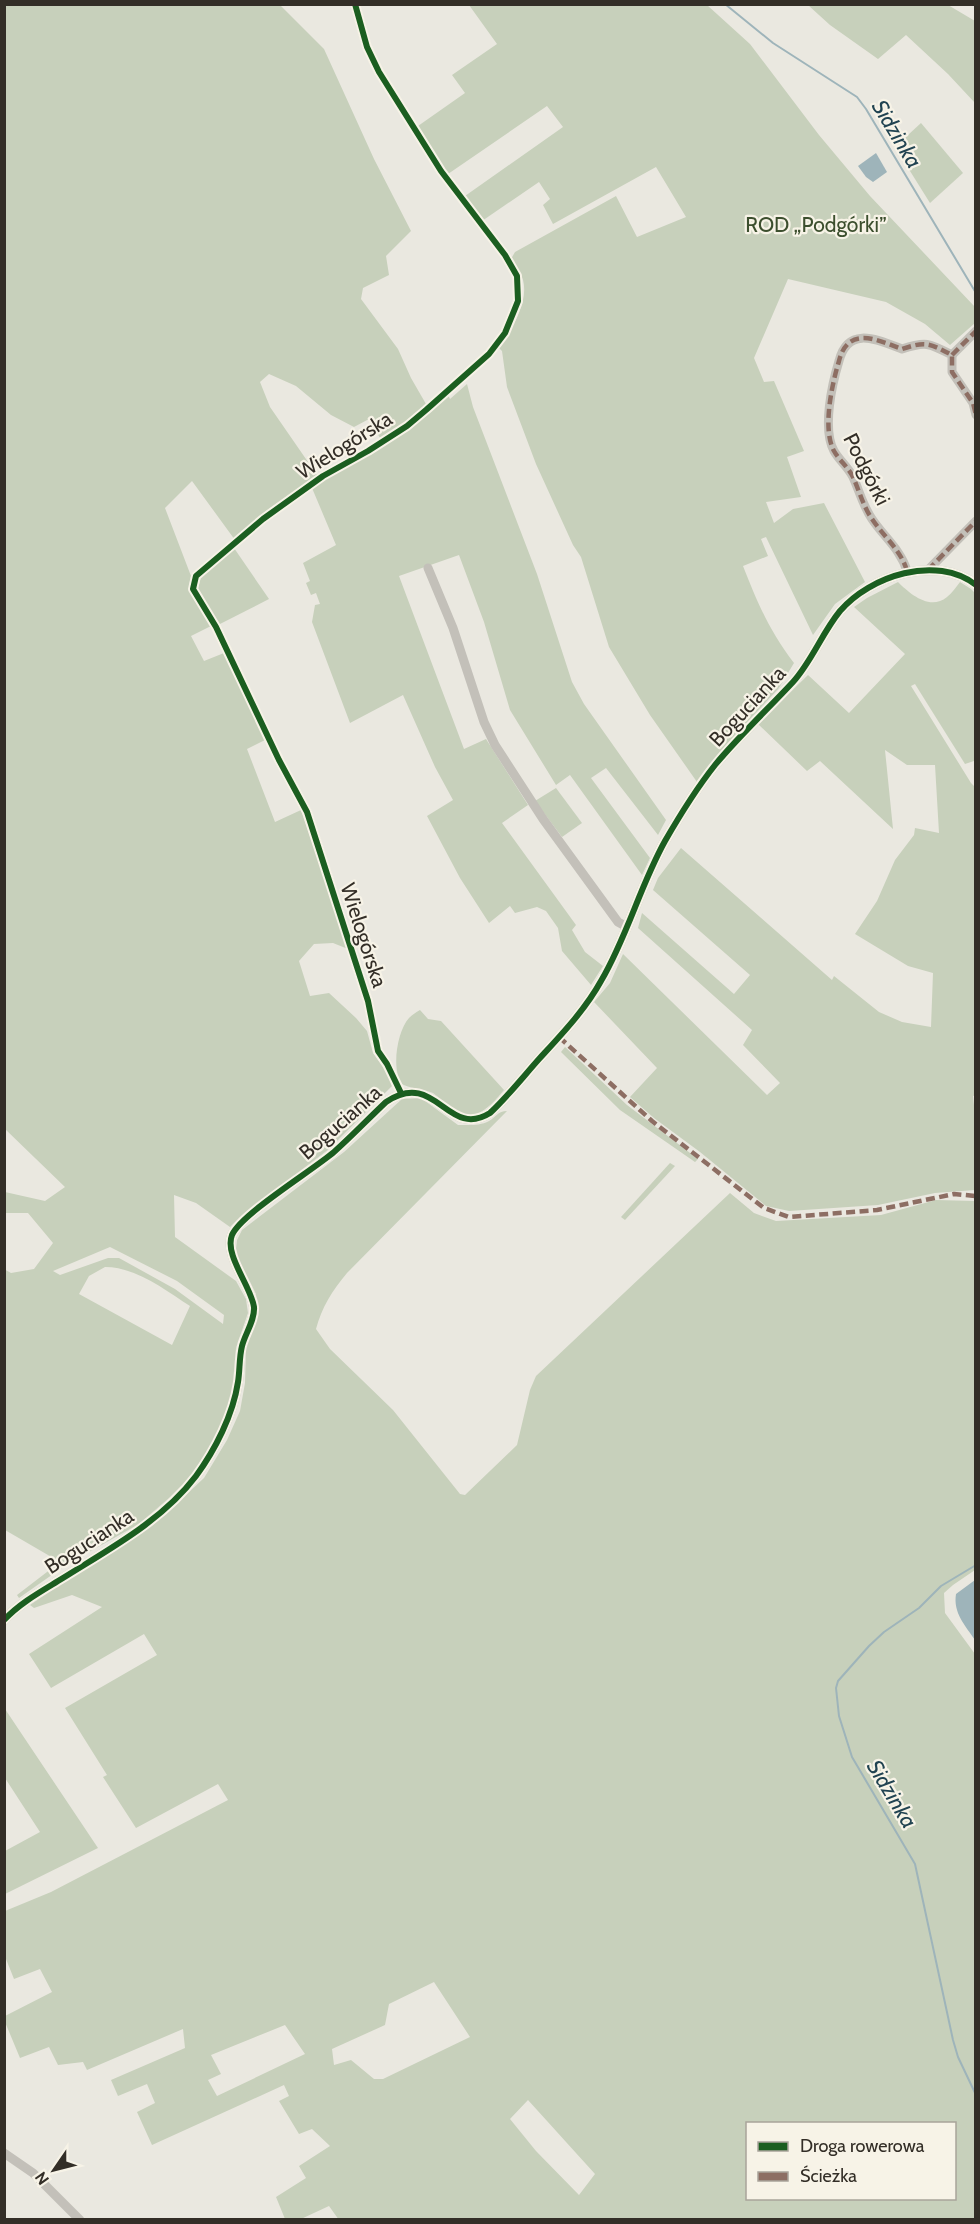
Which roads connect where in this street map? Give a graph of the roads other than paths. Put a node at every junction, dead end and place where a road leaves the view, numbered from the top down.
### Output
1 (355, 4) edge
2 (975, 331) edge
3 (952, 355) junction
4 (975, 415) edge
5 (975, 521) edge
6 (428, 568) dead end
7 (928, 570) junction
8 (907, 571) junction
9 (975, 585) edge
10 (627, 927) junction
11 (401, 1093) junction
12 (4, 1620) edge
13 (4, 2153) edge
14 (80, 2220) edge

1 - 11 street, Wielogórska
2 - 3 street
3 - 4 street
3 - 8 street, Podgórki
5 - 7 street
6 - 10 street
7 - 8 street, Bogucianka
7 - 9 street, Bogucianka
8 - 10 street, Bogucianka
10 - 11 street, Bogucianka
11 - 12 street, Bogucianka
13 - 14 street

